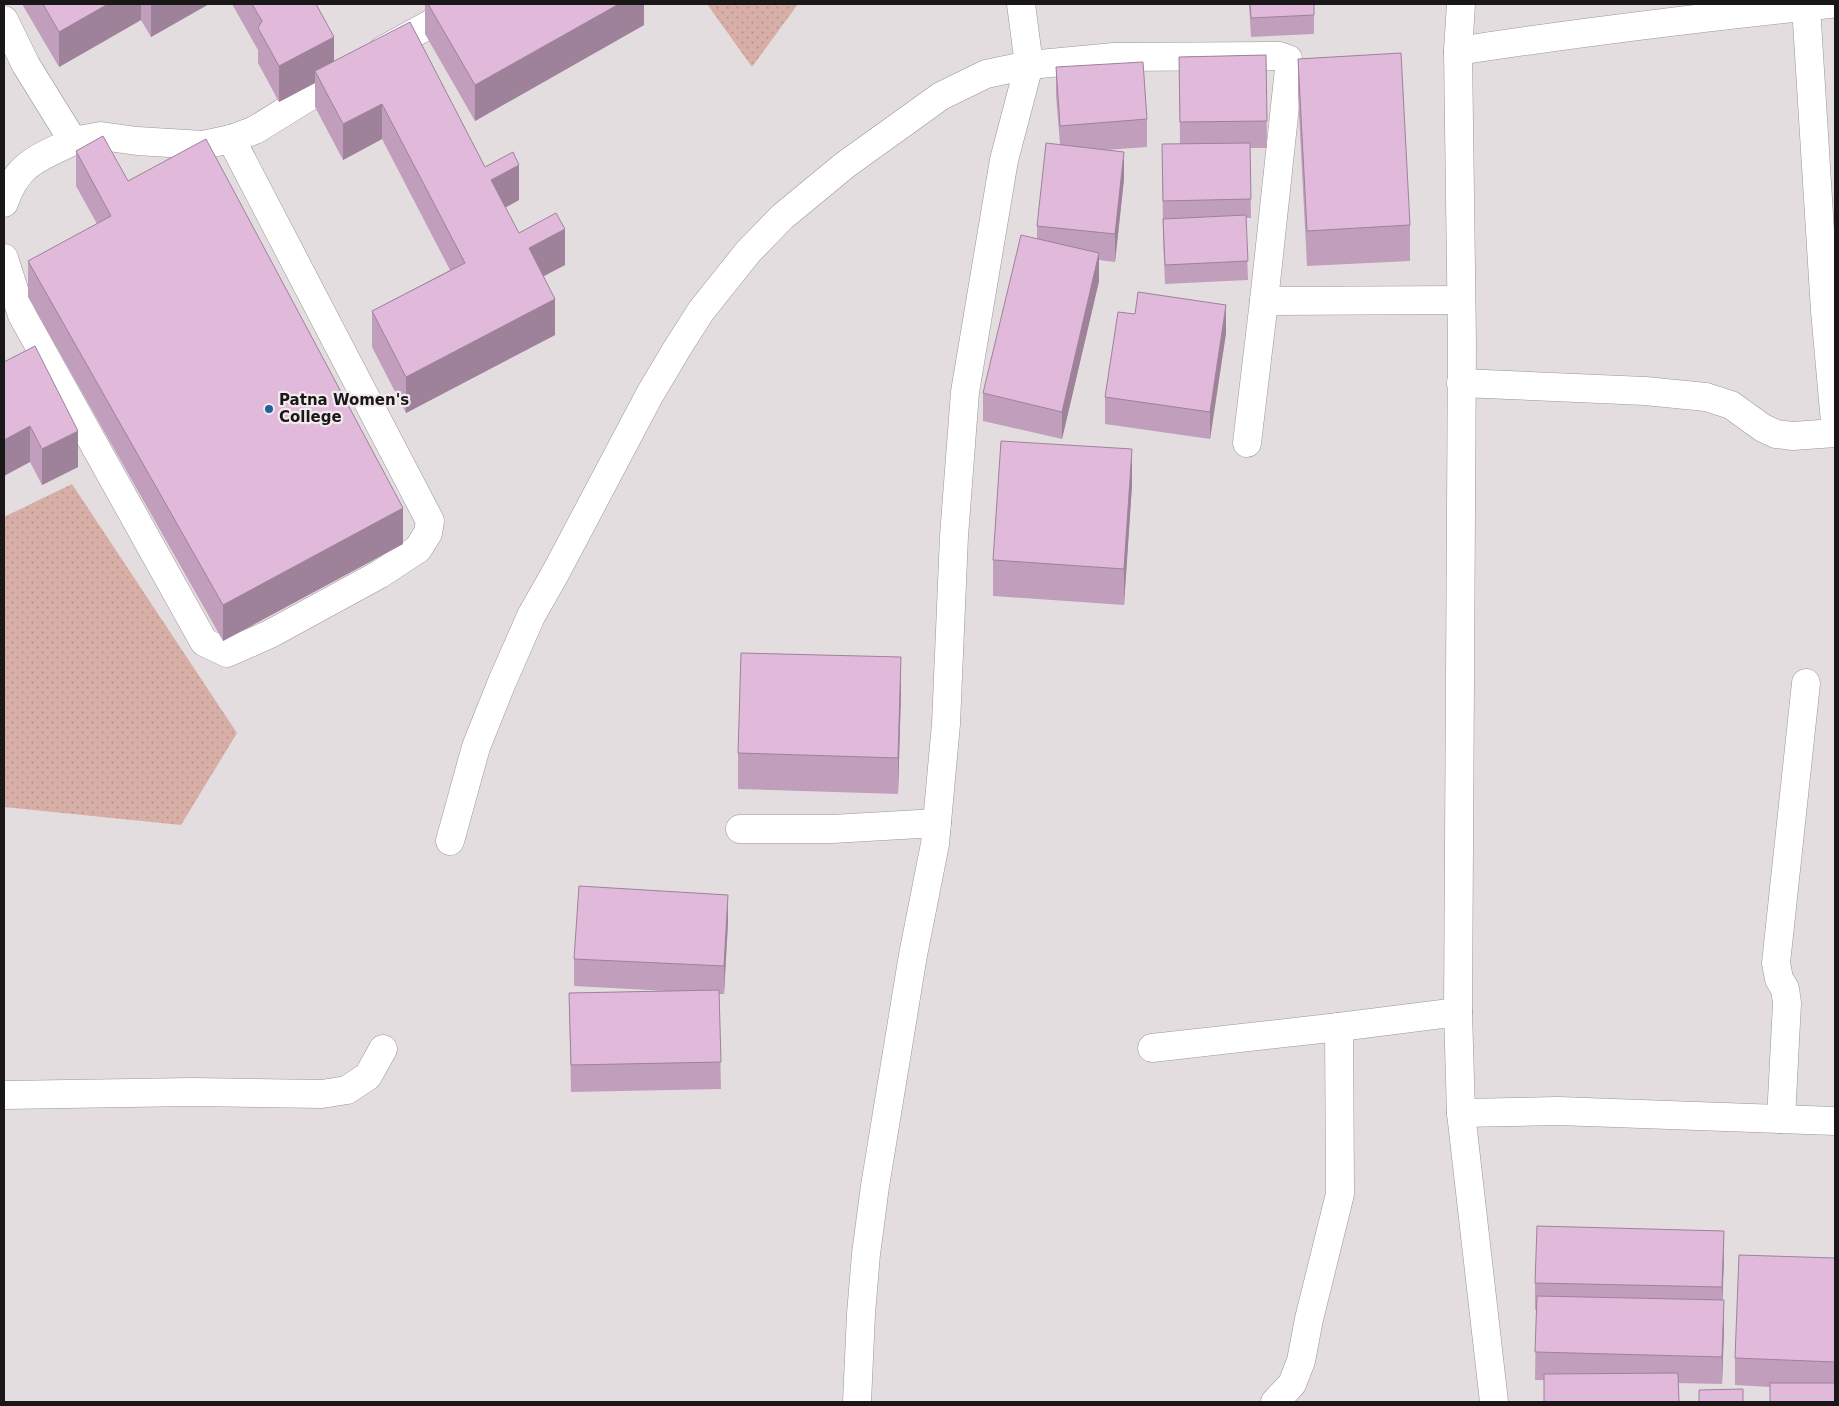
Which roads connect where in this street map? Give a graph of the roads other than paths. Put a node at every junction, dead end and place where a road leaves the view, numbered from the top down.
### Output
1 (467, 4) edge
2 (1021, 4) edge
3 (1461, 4) edge
4 (1818, 5) edge
5 (4, 20) edge
6 (1458, 51) junction
7 (1029, 65) junction
8 (231, 139) junction
9 (73, 140) junction
10 (4, 203) edge
11 (4, 258) edge
12 (1461, 300) junction
13 (1264, 301) junction
14 (1461, 383) junction
15 (1835, 422) edge
16 (1835, 433) edge
17 (1247, 443) dead end
18 (1806, 683) dead end
19 (937, 822) junction
20 (740, 829) dead end
21 (450, 841) dead end
22 (1458, 1012) junction
23 (1339, 1027) junction
24 (1152, 1048) dead end
25 (383, 1049) dead end
26 (4, 1095) edge
27 (1461, 1113) junction
28 (1781, 1119) junction
29 (1835, 1121) edge
30 (857, 1402) edge
31 (1275, 1402) edge
32 (1494, 1402) edge

1 - 8 street
2 - 7 street
3 - 6 street
4 - 6 street
4 - 15 street
5 - 9 street
6 - 12 street
7 - 13 street
7 - 19 street
7 - 21 street
8 - 9 street
8 - 11 street
9 - 10 street
12 - 13 street
12 - 14 street
13 - 17 street
14 - 16 street
14 - 22 street
18 - 28 street
19 - 20 street
19 - 30 street
22 - 23 street
22 - 27 street
23 - 24 street
23 - 31 street
25 - 26 street
27 - 28 street
27 - 32 street
28 - 29 street

